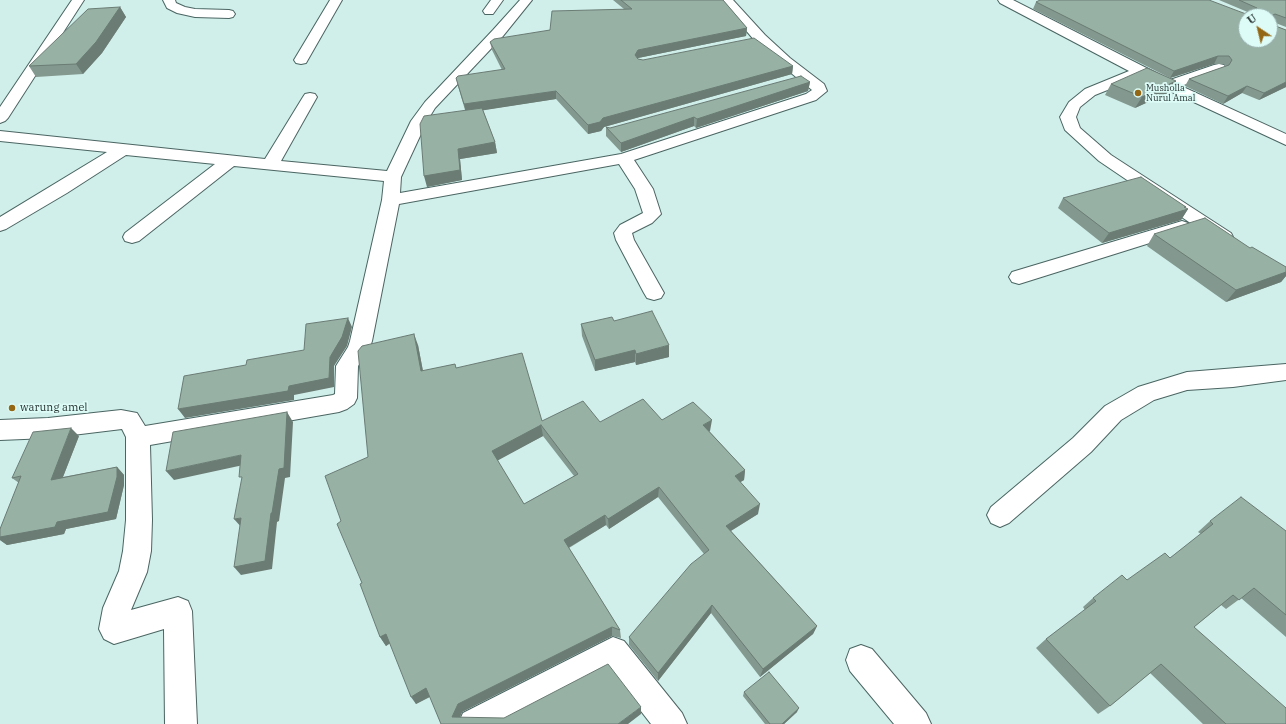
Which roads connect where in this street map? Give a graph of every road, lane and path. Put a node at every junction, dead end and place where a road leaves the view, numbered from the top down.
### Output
1 (78, 0) edge
2 (169, 0) edge
3 (336, 0) edge
4 (497, 0) edge
5 (526, 0) edge
6 (726, 0) edge
7 (1004, 0) edge
8 (489, 11) dead end
9 (229, 14) dead end
10 (760, 38) junction
11 (744, 42) edge
12 (301, 60) dead end
13 (1219, 68) edge
14 (1142, 72) junction
15 (805, 76) junction
16 (790, 81) edge
17 (1169, 85) junction
18 (310, 97) dead end
19 (0, 118) edge
20 (0, 136) edge
21 (1286, 140) edge
22 (122, 150) junction
23 (624, 158) junction
24 (230, 161) junction
25 (270, 165) junction
26 (394, 177) junction
27 (391, 200) junction
28 (1200, 222) junction
29 (0, 225) edge
30 (132, 237) dead end
31 (1240, 246) edge
32 (1019, 277) dead end
33 (654, 293) dead end
34 (1286, 372) edge
35 (0, 430) edge
36 (138, 437) junction
37 (1000, 515) dead end
38 (861, 660) dead end
39 (181, 724) edge
40 (474, 724) edge
41 (671, 724) edge
42 (915, 724) edge

1 - 19 street
2 - 9 street
3 - 12 street
4 - 8 street
5 - 26 street
6 - 10 street
7 - 14 street
10 - 11 street
10 - 15 street
13 - 17 street
14 - 17 street
14 - 28 street
15 - 16 street
15 - 23 street
17 - 21 street
18 - 25 street
20 - 22 street
22 - 24 street
22 - 29 street
23 - 27 street
23 - 33 street
24 - 25 street
24 - 30 street
25 - 26 street
26 - 27 street
27 - 36 street
28 - 31 street
28 - 32 street
34 - 37 street
35 - 36 street
36 - 39 street
38 - 42 street
40 - 41 street

